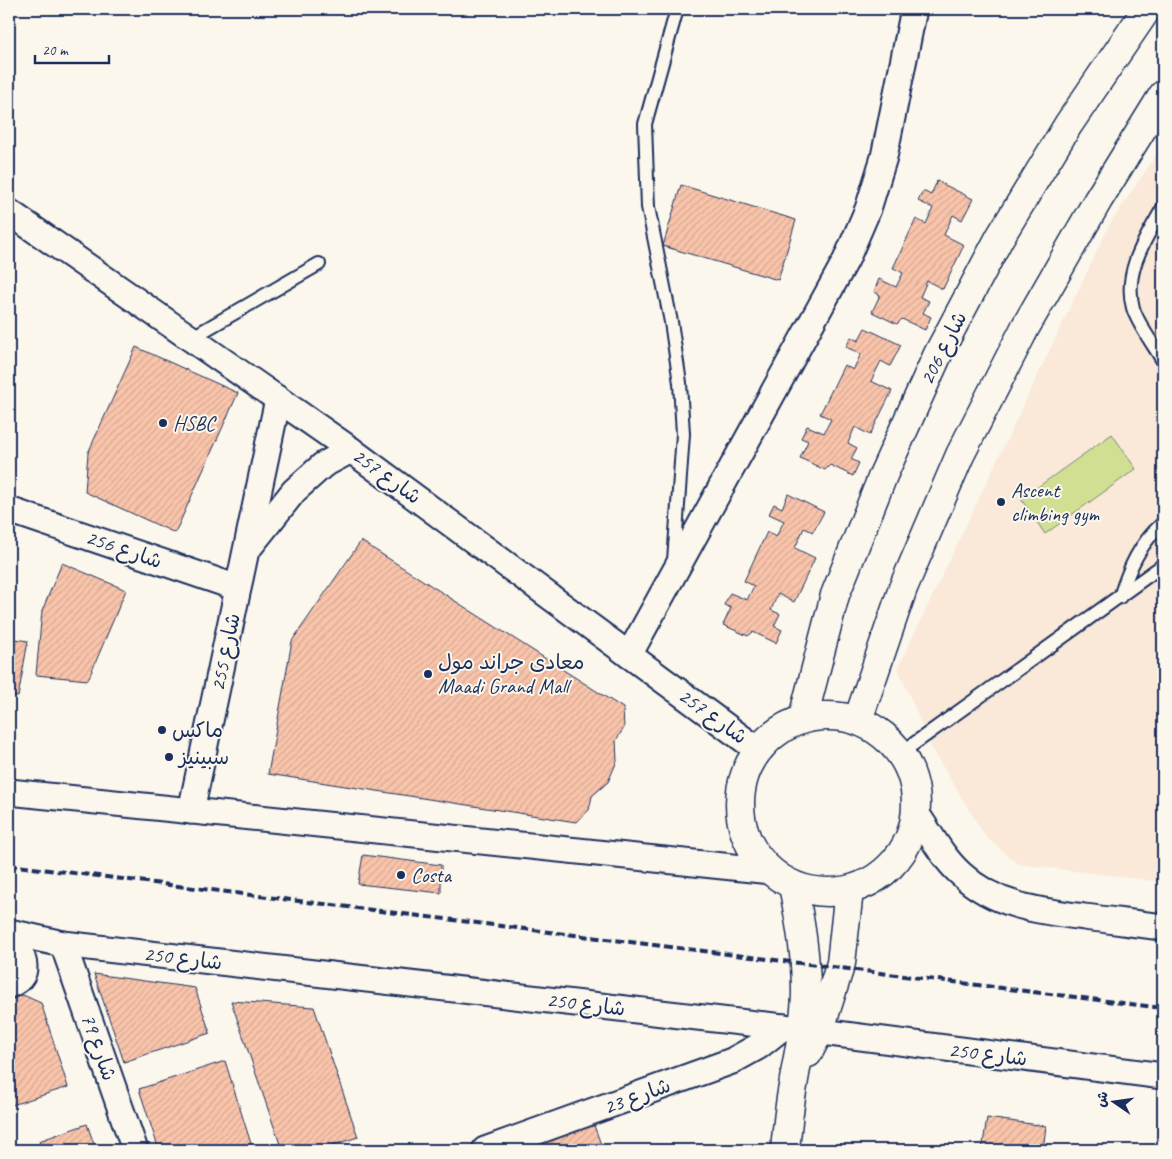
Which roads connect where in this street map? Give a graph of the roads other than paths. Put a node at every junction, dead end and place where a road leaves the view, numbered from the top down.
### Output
1 (677, 9) edge
2 (914, 9) edge
3 (1138, 12) edge
4 (1163, 95) edge
5 (1163, 208) edge
6 (9, 212) edge
7 (319, 264) dead end
8 (191, 338) junction
9 (1163, 361) edge
10 (278, 399) junction
11 (351, 450) junction
12 (9, 510) edge
13 (1163, 523) edge
14 (246, 553) junction
15 (1163, 565) edge
16 (673, 577) junction
17 (238, 588) junction
18 (1120, 597) junction
19 (629, 655) junction
20 (803, 718) junction
21 (858, 720) junction
22 (758, 750) junction
23 (901, 753) junction
24 (9, 792) edge
25 (191, 810) junction
26 (916, 812) junction
27 (782, 878) junction
28 (849, 890) junction
29 (1163, 927) edge
30 (9, 932) edge
31 (63, 944) junction
32 (9, 985) edge
33 (801, 1030) junction
34 (1163, 1076) edge
35 (135, 1150) edge
36 (485, 1150) edge
37 (785, 1150) edge

1 - 16 lane
2 - 16 street
3 - 20 street, شارع 206
4 - 21 street
5 - 9 lane
6 - 8 street, شارع 257
7 - 8 lane
8 - 10 street, شارع 257
10 - 11 street, شارع 257
10 - 14 street, شارع 255
11 - 14 street, شارع 255
11 - 19 street, شارع 257
12 - 17 street, شارع 256
13 - 18 lane
14 - 17 street, شارع 255
15 - 18 lane
16 - 19 street
17 - 25 street, شارع 255
18 - 23 lane
19 - 22 street, شارع 257
20 - 21 street
20 - 22 street
21 - 23 street
22 - 27 street
23 - 26 street
24 - 25 street
25 - 27 street
26 - 28 street
26 - 29 street
27 - 28 street
27 - 33 street
28 - 33 street
30 - 31 street, شارع 250
30 - 32 street
31 - 33 street, شارع 250
31 - 35 street, شارع 79
33 - 34 street, شارع 250
33 - 36 street, شارع 23
33 - 37 street

